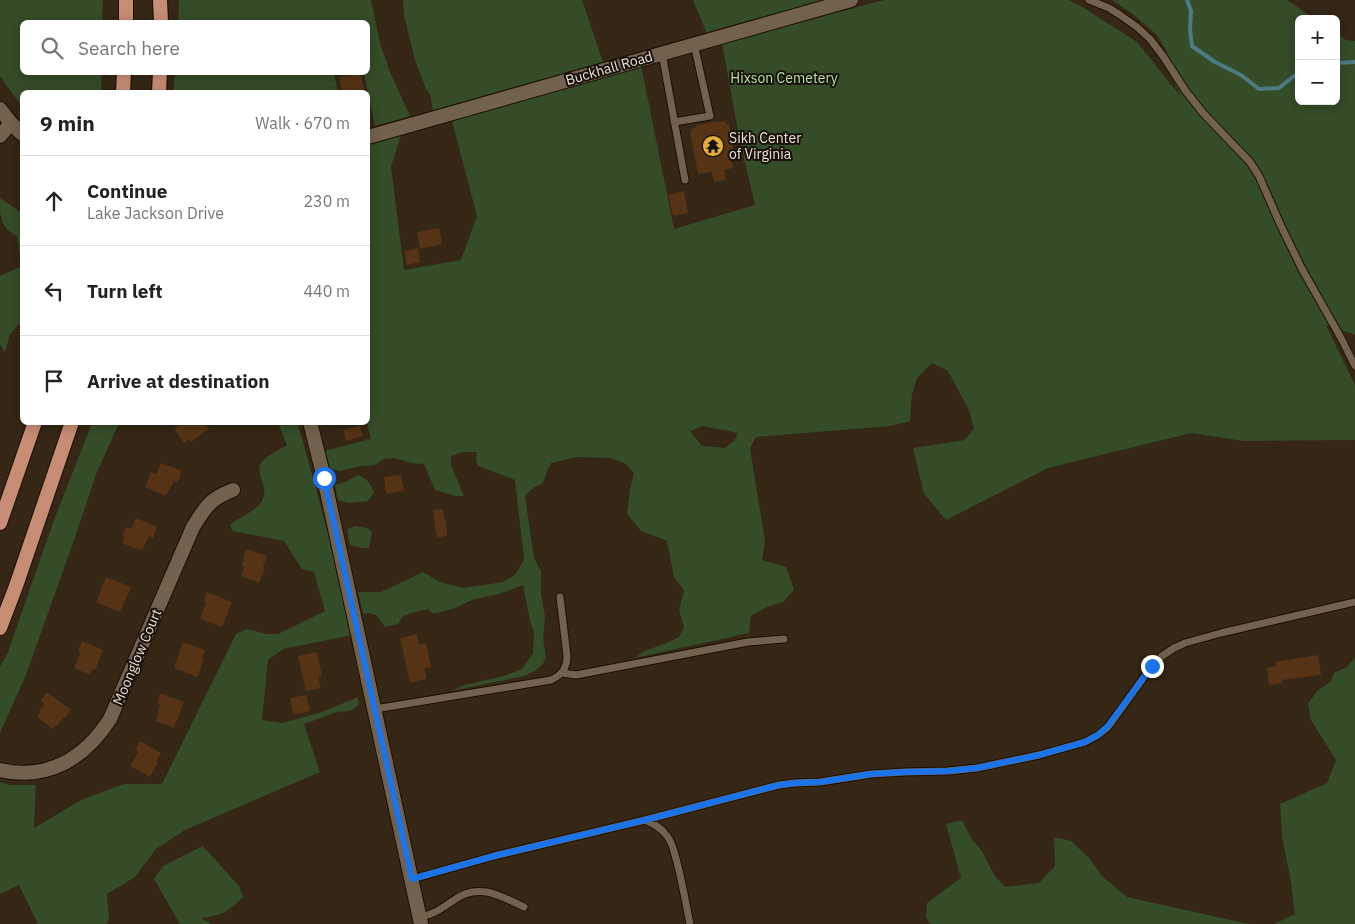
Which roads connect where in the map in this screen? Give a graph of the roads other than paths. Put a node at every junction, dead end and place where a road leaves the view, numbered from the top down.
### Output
1 (126, 0) edge
2 (160, 0) edge
3 (851, 0) edge
4 (1089, 0) edge
5 (126, 20) edge
6 (161, 20) edge
7 (694, 44) junction
8 (662, 53) junction
9 (124, 75) edge
10 (160, 75) edge
11 (123, 90) edge
12 (159, 90) edge
13 (0, 109) edge
14 (674, 122) junction
15 (11, 123) junction
16 (20, 132) edge
17 (0, 136) edge
18 (370, 136) edge
19 (685, 180) dead end
20 (1355, 366) edge
21 (34, 425) edge
22 (71, 425) edge
23 (311, 425) edge
24 (233, 490) dead end
25 (0, 524) edge
26 (560, 597) dead end
27 (1355, 602) edge
28 (0, 628) edge
29 (784, 639) dead end
30 (562, 673) junction
31 (375, 709) junction
32 (0, 770) edge
33 (645, 820) junction
34 (412, 879) junction
35 (524, 907) dead end
36 (421, 921) edge
37 (690, 924) edge

1 - 5 highway
2 - 6 highway
3 - 7 street, Buckhall Road
4 - 20 lane
7 - 8 street, Buckhall Road
7 - 14 lane
8 - 14 lane
8 - 18 street, Buckhall Road
9 - 11 highway
10 - 12 highway
13 - 15 street
14 - 19 lane
15 - 16 street
15 - 17 street
21 - 25 highway
22 - 28 highway
23 - 31 street
24 - 32 street, Moonglow Court
26 - 30 lane
27 - 33 lane
29 - 30 lane
30 - 31 lane
31 - 34 street
33 - 34 lane
33 - 37 lane
34 - 36 street
35 - 36 lane

